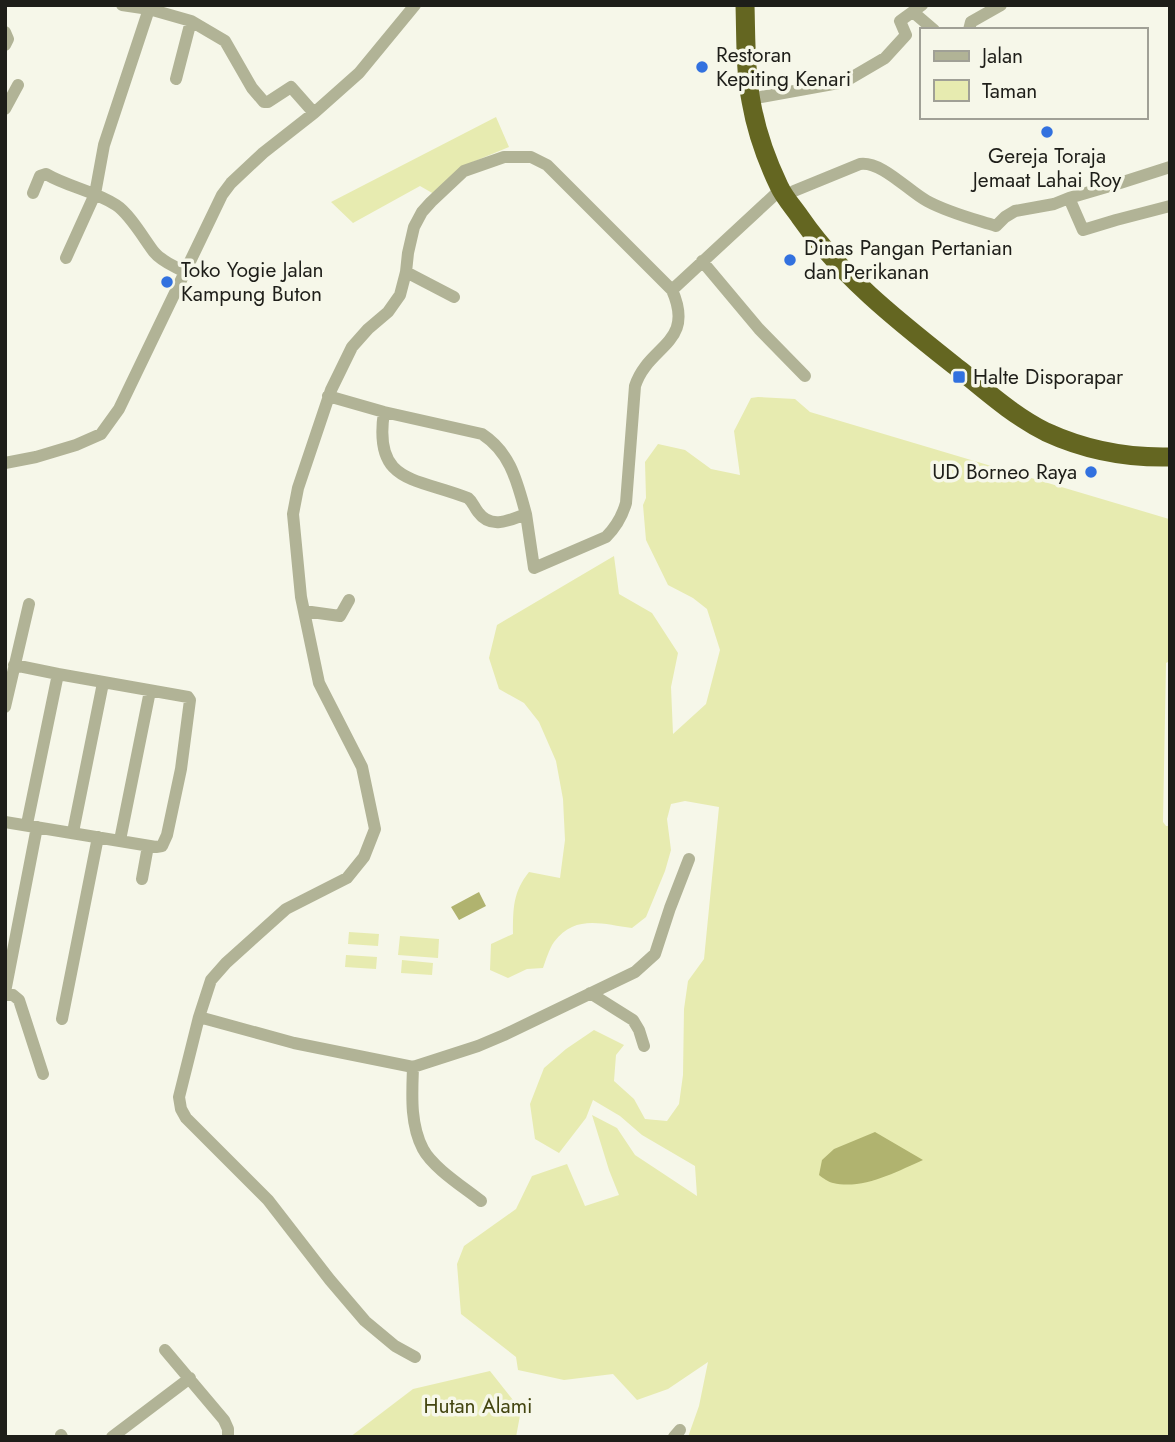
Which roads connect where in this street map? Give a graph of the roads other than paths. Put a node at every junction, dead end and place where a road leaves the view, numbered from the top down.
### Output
1 (122, 5) edge
2 (415, 5) edge
3 (745, 5) edge
4 (757, 5) edge
5 (1001, 5) edge
6 (149, 9) junction
7 (918, 9) edge
8 (191, 21) junction
9 (932, 28) edge
10 (970, 28) edge
11 (5, 32) edge
12 (5, 45) edge
13 (176, 79) dead end
14 (18, 86) dead end
15 (761, 97) junction
16 (5, 109) edge
17 (314, 113) junction
18 (1170, 167) edge
19 (787, 190) junction
20 (33, 193) dead end
21 (95, 194) junction
22 (1069, 198) junction
23 (1170, 206) edge
24 (66, 257) dead end
25 (702, 261) junction
26 (406, 272) junction
27 (186, 273) junction
28 (672, 290) junction
29 (454, 297) dead end
30 (805, 376) dead end
31 (328, 396) junction
32 (384, 411) junction
33 (1170, 449) edge
34 (1170, 457) edge
35 (5, 463) edge
36 (526, 514) junction
37 (349, 600) dead end
38 (29, 604) dead end
39 (304, 611) junction
40 (14, 665) junction
41 (58, 674) junction
42 (103, 683) junction
43 (149, 691) junction
44 (5, 707) edge
45 (5, 822) edge
46 (32, 826) junction
47 (73, 832) junction
48 (98, 837) junction
49 (120, 840) junction
50 (148, 846) junction
51 (689, 859) dead end
52 (142, 879) dead end
53 (5, 993) edge
54 (590, 993) junction
55 (199, 1017) junction
56 (62, 1019) dead end
57 (644, 1046) dead end
58 (413, 1067) junction
59 (43, 1074) dead end
60 (481, 1201) dead end
61 (165, 1350) dead end
62 (415, 1357) dead end
63 (190, 1378) junction
64 (112, 1437) edge
65 (228, 1437) edge

1 - 6 street
2 - 17 street
3 - 19 highway
4 - 15 highway
5 - 10 street
6 - 8 street
6 - 21 street
7 - 9 street
7 - 15 street
8 - 13 street
8 - 17 street
11 - 12 street
14 - 16 street
15 - 19 highway
17 - 27 street
18 - 22 street
19 - 22 street
19 - 25 street
19 - 33 highway
19 - 34 highway
20 - 21 street
21 - 24 street
21 - 27 street
22 - 23 street
25 - 28 street
25 - 30 street
26 - 28 street
26 - 29 street
26 - 31 street
27 - 35 street
28 - 36 street
31 - 32 street
31 - 39 street
32 - 36 street
32 - 36 street
37 - 39 street
38 - 40 street
39 - 55 street
40 - 41 street
40 - 44 street
41 - 42 street
41 - 46 street
42 - 43 street
42 - 47 street
43 - 49 street
43 - 50 street
45 - 46 street
46 - 47 street
46 - 53 street
47 - 48 street
48 - 49 street
48 - 56 street
49 - 50 street
50 - 52 street
51 - 54 street
53 - 59 street
54 - 57 street
54 - 58 street
55 - 58 street
55 - 62 street
58 - 60 street
61 - 63 street
63 - 64 street
63 - 65 street

